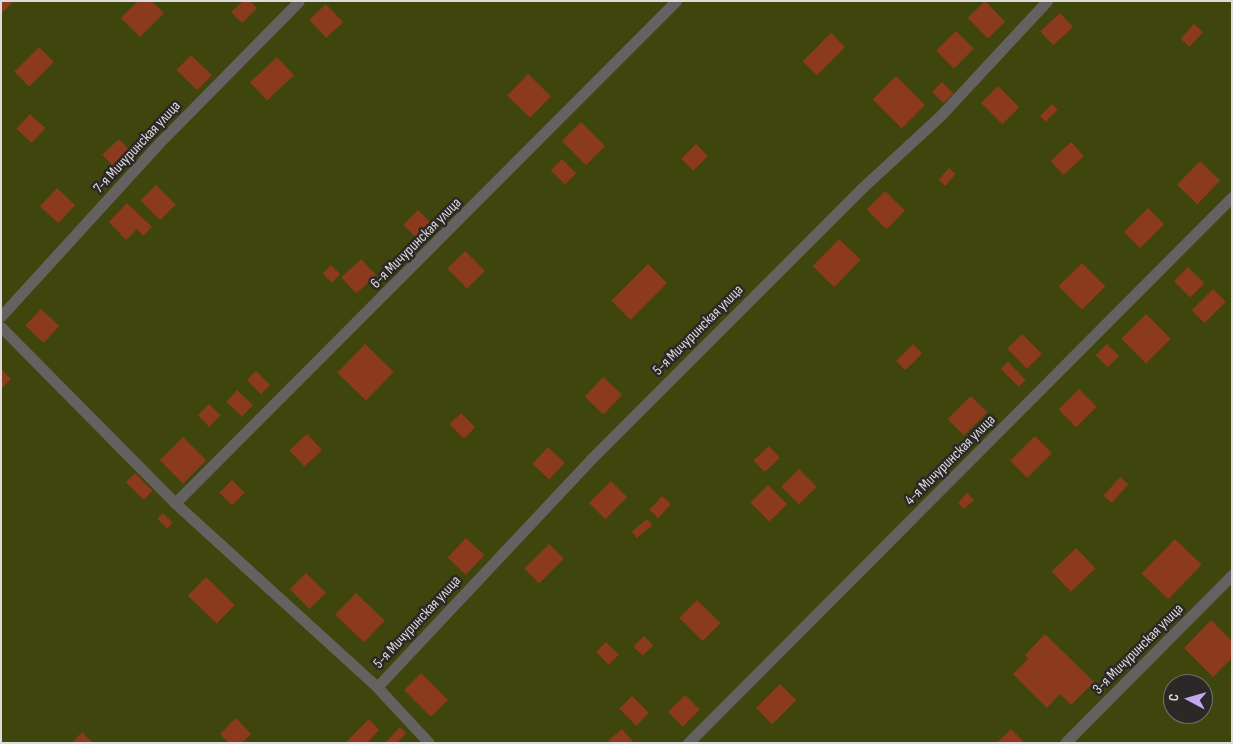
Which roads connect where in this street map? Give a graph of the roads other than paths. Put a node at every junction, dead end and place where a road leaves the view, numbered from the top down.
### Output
1 (298, 1) edge
2 (676, 1) edge
3 (1047, 1) edge
4 (1232, 197) edge
5 (1, 316) edge
6 (1, 326) edge
7 (175, 503) junction
8 (1232, 575) edge
9 (377, 687) junction
10 (429, 743) edge
11 (688, 743) edge
12 (1066, 743) edge

1 - 5 lane, 7-я Мичуринская улица
2 - 7 lane, 6-я Мичуринская улица
3 - 9 lane, 5-я Мичуринская улица
4 - 11 lane, 4-я Мичуринская улица
6 - 7 lane
7 - 9 lane
8 - 12 lane, 3-я Мичуринская улица
9 - 10 lane

